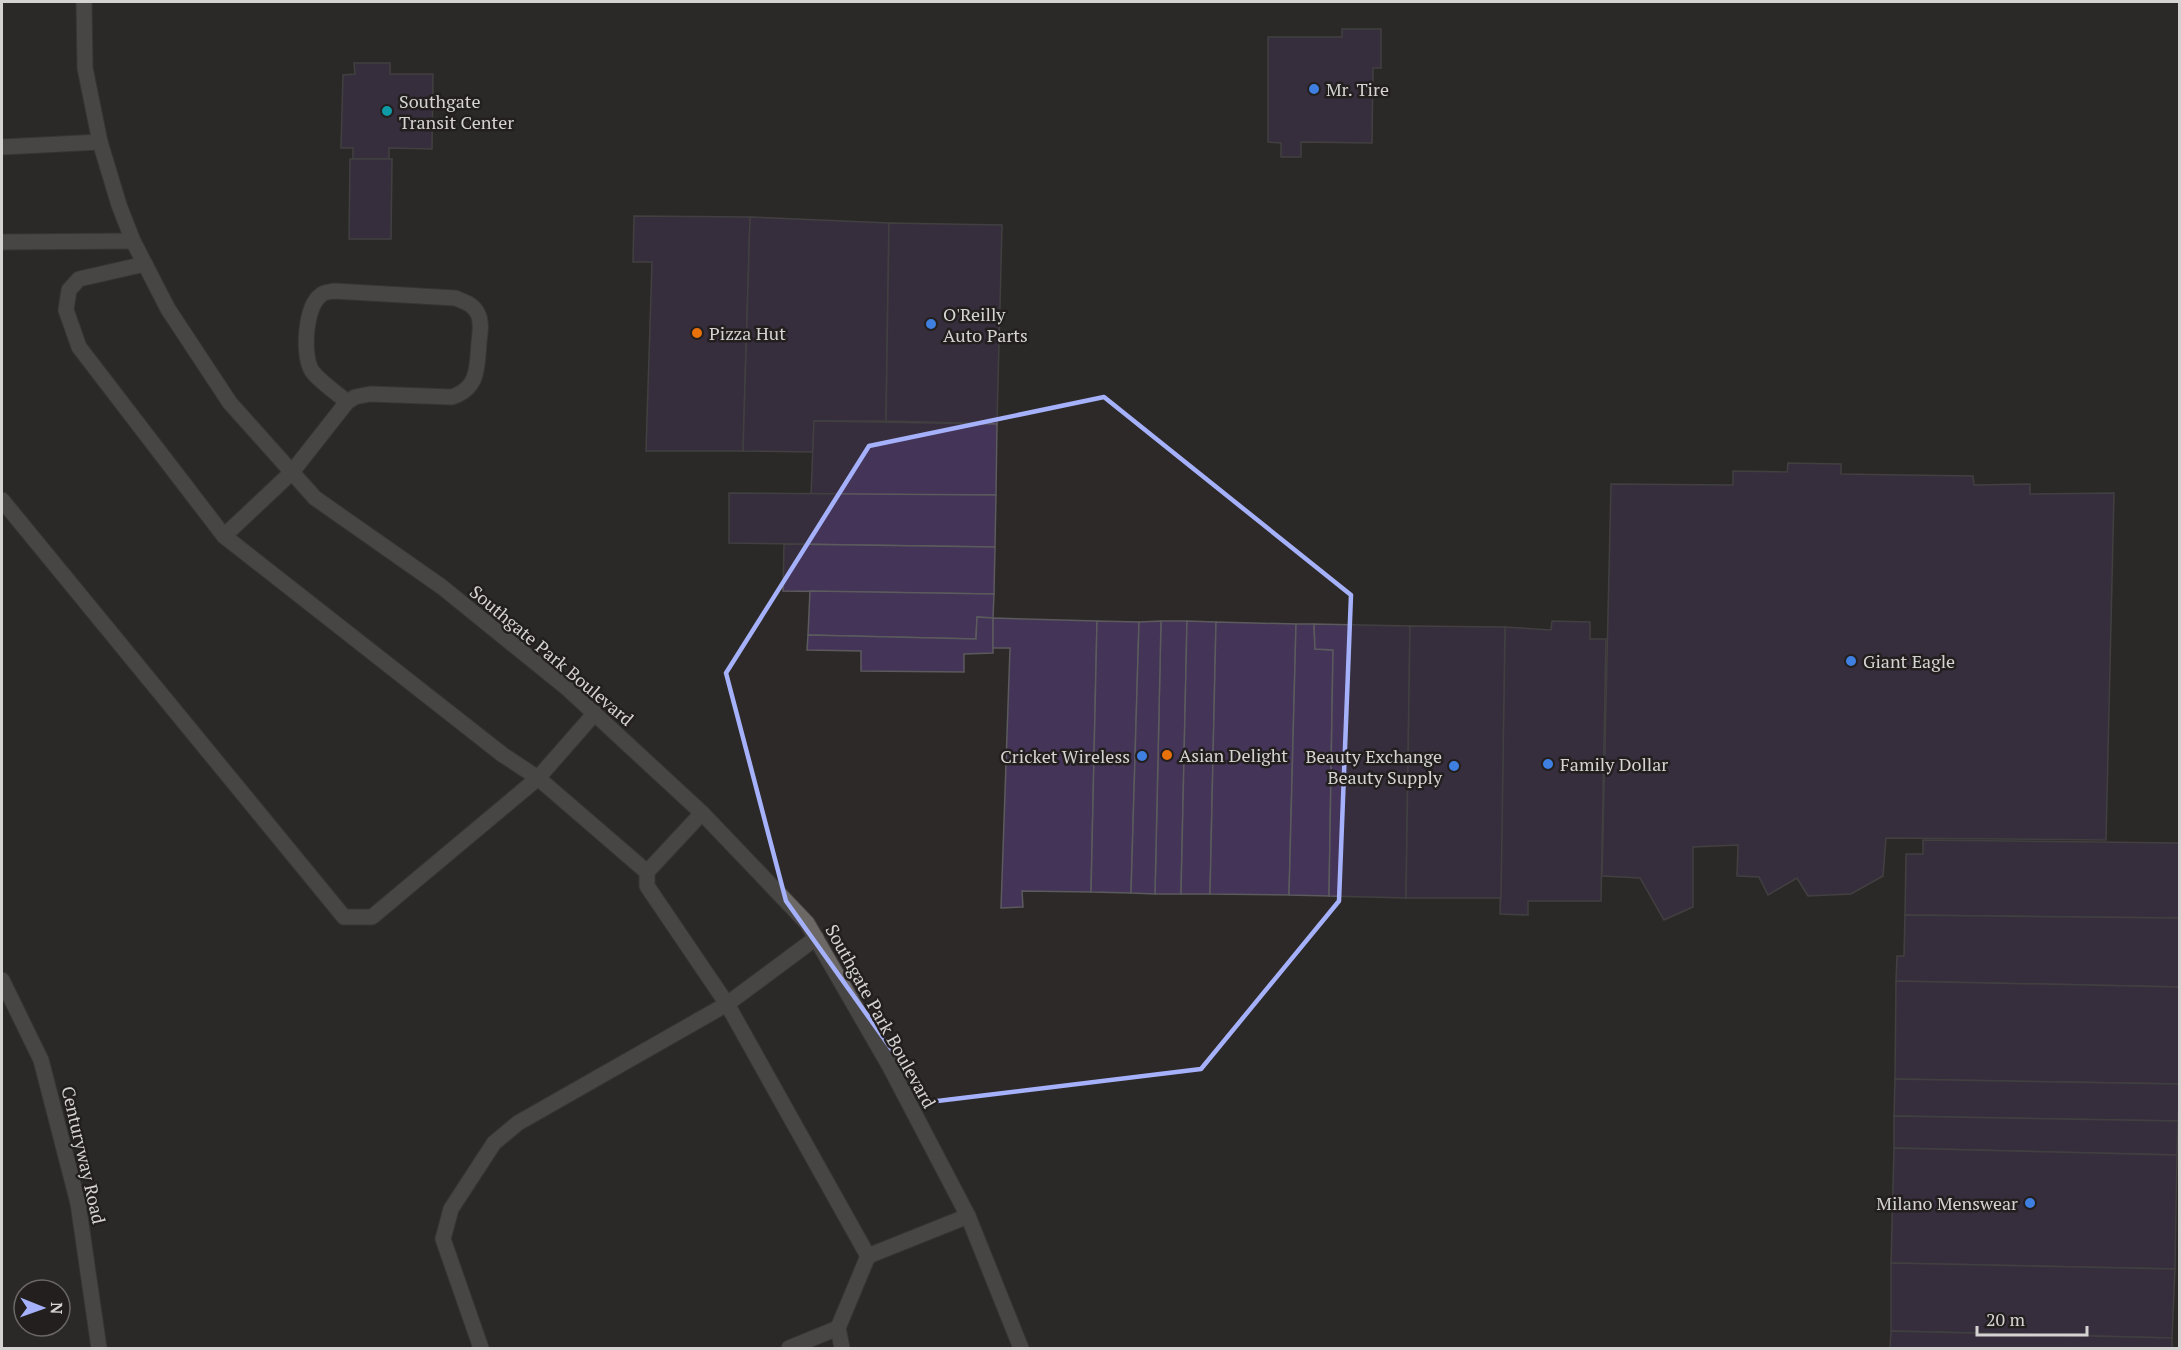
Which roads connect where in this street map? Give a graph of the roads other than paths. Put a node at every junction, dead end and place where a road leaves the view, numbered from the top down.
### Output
1 (84, 2) edge
2 (100, 142) junction
3 (2, 147) edge
4 (133, 241) junction
5 (2, 242) edge
6 (145, 264) junction
7 (347, 402) junction
8 (292, 472) junction
9 (2, 500) edge
10 (224, 536) junction
11 (595, 713) junction
12 (538, 778) junction
13 (702, 813) junction
14 (647, 872) junction
15 (816, 938) junction
16 (2, 980) edge
17 (727, 1004) junction
18 (968, 1216) junction
19 (868, 1256) junction
20 (838, 1328) junction
21 (99, 1348) edge
22 (481, 1348) edge
23 (789, 1348) edge
24 (842, 1348) edge
25 (1022, 1348) edge

1 - 2 street, Southgate Park Boulevard
2 - 3 street
2 - 4 street, Southgate Park Boulevard
4 - 5 street
4 - 6 street, Southgate Park Boulevard
6 - 8 street, Southgate Park Boulevard
6 - 10 street
7 - 7 street
7 - 8 street
8 - 10 street
8 - 11 street, Southgate Park Boulevard
9 - 12 street
10 - 12 street
11 - 12 street
11 - 13 street, Southgate Park Boulevard
12 - 14 street
13 - 14 street
13 - 15 street, Southgate Park Boulevard
14 - 17 street
15 - 17 street
15 - 18 street, Southgate Park Boulevard
16 - 21 street, Centuryway Road
17 - 19 street
17 - 22 street
18 - 19 street
18 - 25 street, Southgate Park Boulevard
19 - 20 street
20 - 23 street
20 - 24 street

